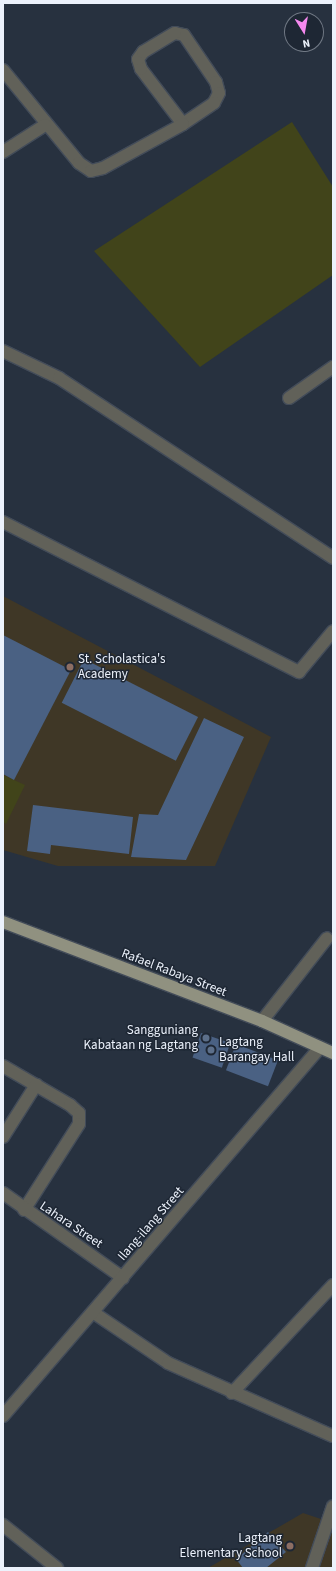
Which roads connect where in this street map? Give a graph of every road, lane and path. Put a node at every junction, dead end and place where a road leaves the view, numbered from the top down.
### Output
1 (3, 70) edge
2 (183, 124) junction
3 (46, 125) junction
4 (3, 152) edge
5 (3, 351) edge
6 (333, 367) edge
7 (289, 398) dead end
8 (3, 522) edge
9 (333, 558) edge
10 (333, 630) edge
11 (3, 922) edge
12 (327, 938) dead end
13 (262, 1021) junction
14 (320, 1048) junction
15 (333, 1053) edge
16 (3, 1066) edge
17 (36, 1085) junction
18 (3, 1137) edge
19 (3, 1193) edge
20 (24, 1210) junction
21 (123, 1278) junction
22 (333, 1285) edge
23 (94, 1313) junction
24 (232, 1393) junction
25 (3, 1416) edge
26 (333, 1436) edge
27 (333, 1506) edge
28 (3, 1525) edge
29 (58, 1568) edge
30 (312, 1568) edge

1 - 3 street
2 - 2 street
2 - 3 street
3 - 4 street
5 - 9 street
6 - 7 street
8 - 10 street
11 - 13 main road, Rafael Rabaya Street
12 - 13 street
13 - 14 main road, Rafael Rabaya Street
14 - 15 main road, Rafael Rabaya Street
14 - 21 street, Ilang-ilang Street
16 - 17 street
17 - 18 street
17 - 20 street
19 - 20 street, Lahara Street
20 - 21 street, Lahara Street
21 - 23 street, Ilang-ilang Street
22 - 24 street
23 - 24 street
23 - 25 street, Ilang-ilang Street
24 - 26 street
27 - 30 street
28 - 29 street

